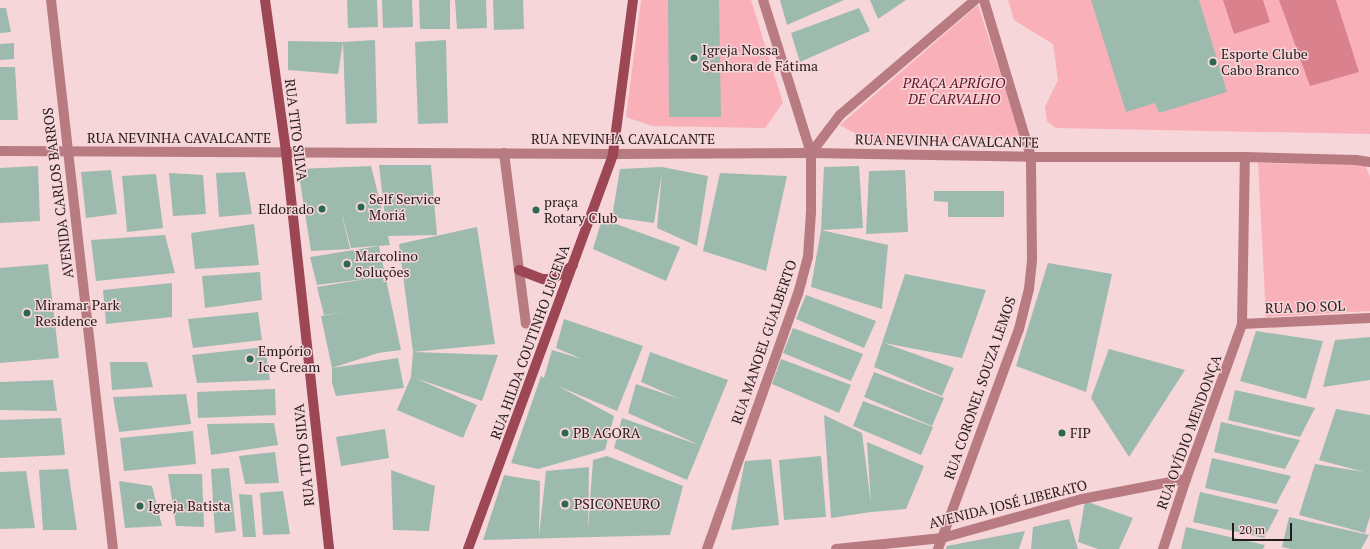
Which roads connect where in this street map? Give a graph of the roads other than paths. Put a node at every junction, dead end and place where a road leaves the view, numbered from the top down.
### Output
1 (51, 0) edge
2 (266, 0) edge
3 (633, 0) edge
4 (763, 0) edge
5 (975, 0) edge
6 (984, 0) edge
7 (0, 151) edge
8 (68, 152) junction
9 (286, 152) junction
10 (504, 153) junction
11 (811, 153) junction
12 (613, 154) junction
13 (1031, 157) junction
14 (1245, 157) junction
15 (1370, 162) edge
16 (574, 264) junction
17 (519, 270) junction
18 (1370, 318) edge
19 (526, 324) dead end
20 (1242, 324) junction
21 (1186, 479) junction
22 (942, 538) junction
23 (114, 549) edge
24 (329, 549) edge
25 (468, 549) edge
26 (707, 549) edge
27 (836, 549) edge
28 (938, 549) edge
29 (1163, 549) edge

1 - 8 street, AVENIDA CARLOS BARROS
2 - 9 main road, RUA TITO SILVA
3 - 12 main road, RUA HILDA COUTINHO LUCENA
4 - 11 street, RUA MANOEL GUALBERTO
5 - 11 street
6 - 13 street, RUA CORONEL SOUZA LEMOS
7 - 8 street, RUA NEVINHA CAVALCANTE
8 - 9 street, RUA NEVINHA CAVALCANTE
8 - 23 street, AVENIDA CARLOS BARROS
9 - 10 street, RUA NEVINHA CAVALCANTE
9 - 24 main road, RUA TITO SILVA
10 - 12 street, RUA NEVINHA CAVALCANTE
10 - 17 street, RUA HILDA COUTINHO LUCENA
11 - 12 street, RUA NEVINHA CAVALCANTE
11 - 13 street, RUA NEVINHA CAVALCANTE
11 - 26 street, RUA MANOEL GUALBERTO
12 - 16 main road, RUA HILDA COUTINHO LUCENA
13 - 14 street, RUA NEVINHA CAVALCANTE
13 - 22 street, RUA CORONEL SOUZA LEMOS
14 - 15 street, RUA NEVINHA CAVALCANTE
14 - 20 street, RUA OVÍDIO MENDONÇA
16 - 17 main road
16 - 25 main road, RUA HILDA COUTINHO LUCENA
17 - 19 street, RUA HILDA COUTINHO LUCENA
18 - 20 street, RUA DO SOL
20 - 21 street, RUA OVÍDIO MENDONÇA
21 - 22 street, AVENIDA JOSÉ LIBERATO
21 - 29 street, RUA OVÍDIO MENDONÇA
22 - 27 street, AVENIDA JOSÉ LIBERATO
22 - 28 street, RUA CORONEL SOUZA LEMOS

